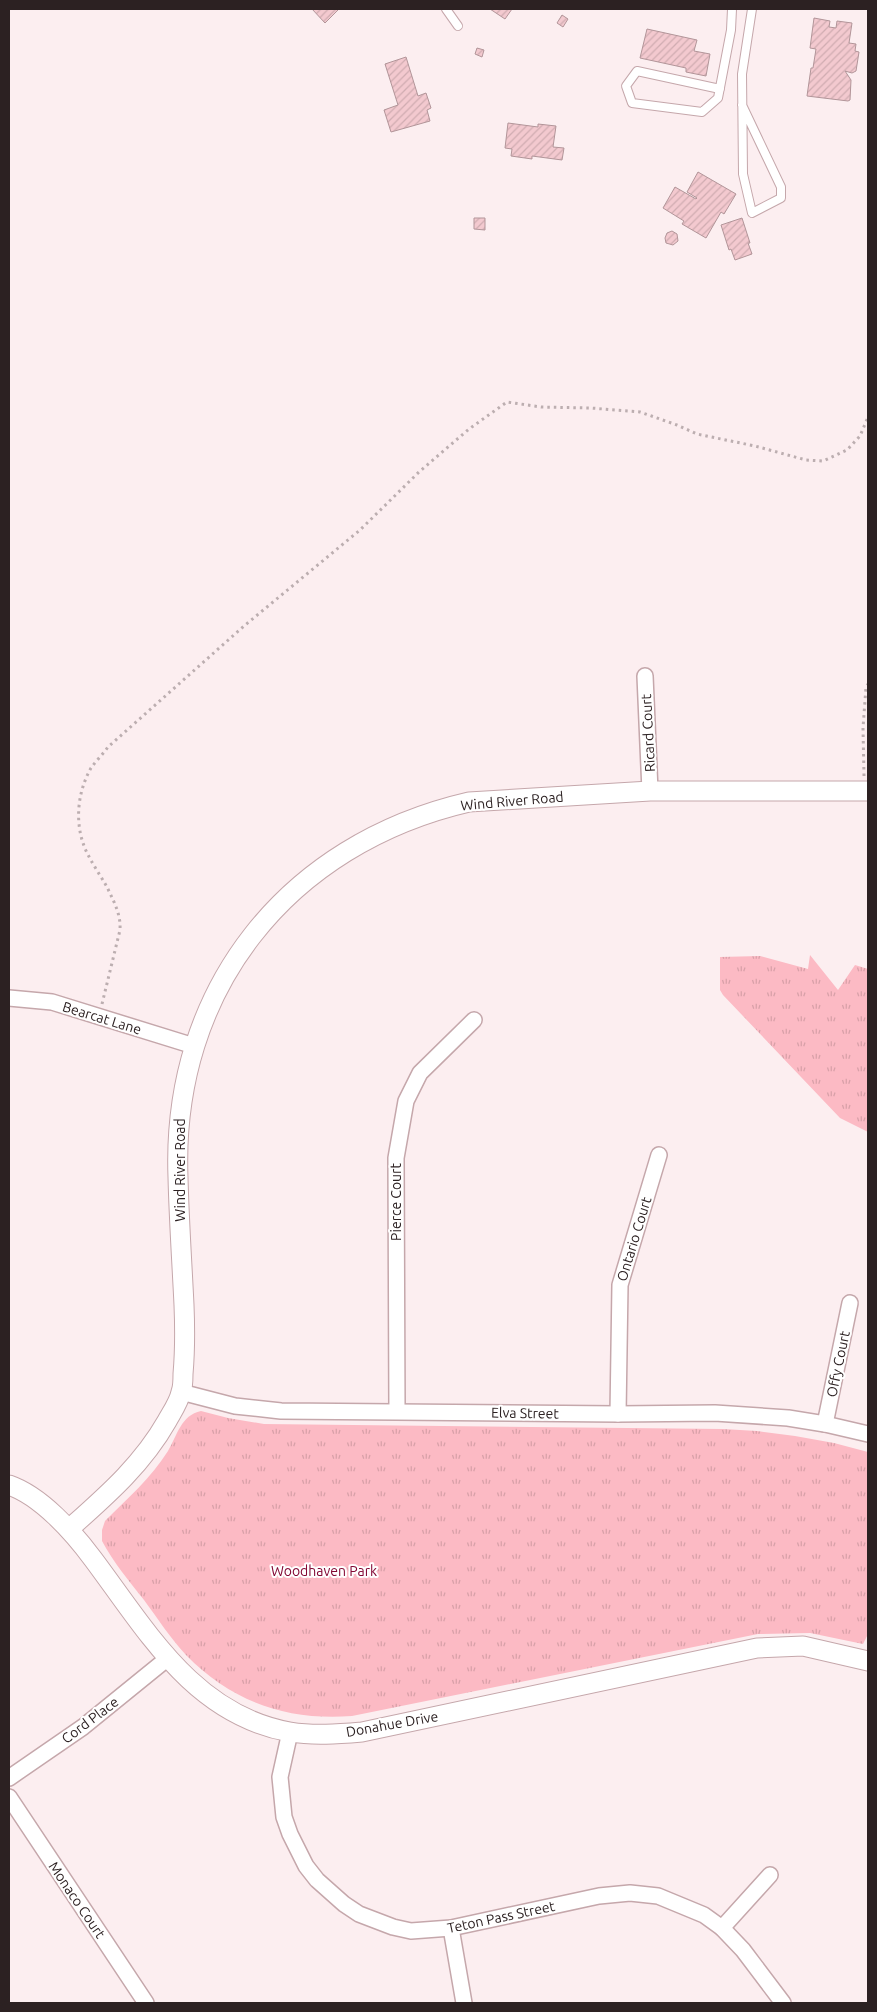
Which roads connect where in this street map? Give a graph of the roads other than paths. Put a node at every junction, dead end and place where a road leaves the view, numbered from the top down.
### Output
1 (446, 9) edge
2 (732, 9) edge
3 (752, 9) edge
4 (458, 26) dead end
5 (720, 89) junction
6 (742, 105) junction
7 (645, 676) dead end
8 (650, 791) junction
9 (866, 791) edge
10 (9, 998) edge
11 (474, 1020) dead end
12 (194, 1046) junction
13 (659, 1154) dead end
14 (850, 1303) dead end
15 (182, 1392) junction
16 (397, 1411) junction
17 (618, 1414) junction
18 (825, 1424) junction
19 (868, 1434) edge
20 (9, 1485) edge
21 (69, 1529) junction
22 (168, 1658) junction
23 (868, 1661) edge
24 (290, 1732) junction
25 (9, 1778) edge
26 (9, 1797) edge
27 (770, 1875) dead end
28 (451, 1928) junction
29 (722, 1928) junction
30 (146, 2003) edge
31 (464, 2003) edge
32 (783, 2003) edge

1 - 4 lane
2 - 5 lane
3 - 6 lane
5 - 5 lane
6 - 6 lane
7 - 8 street, Ricard Court
8 - 9 street, Wind River Road
8 - 12 street, Wind River Road
10 - 12 street, Bearcat Lane
11 - 16 street, Pierce Court
12 - 15 street, Wind River Road
13 - 17 street, Ontario Court
14 - 18 street, Offy Court
15 - 16 street, Elva Street
15 - 21 street, Wind River Road
16 - 17 street, Elva Street
17 - 18 street, Elva Street
18 - 19 street, Elva Street
20 - 21 street, Donahue Drive
21 - 22 street, Donahue Drive
22 - 24 street, Donahue Drive
22 - 25 street, Cord Place
23 - 24 street, Donahue Drive
24 - 28 street, Teton Pass Street
26 - 30 street, Monaco Court
27 - 29 street
28 - 29 street, Teton Pass Street
28 - 31 street
29 - 32 street, Teton Pass Street

